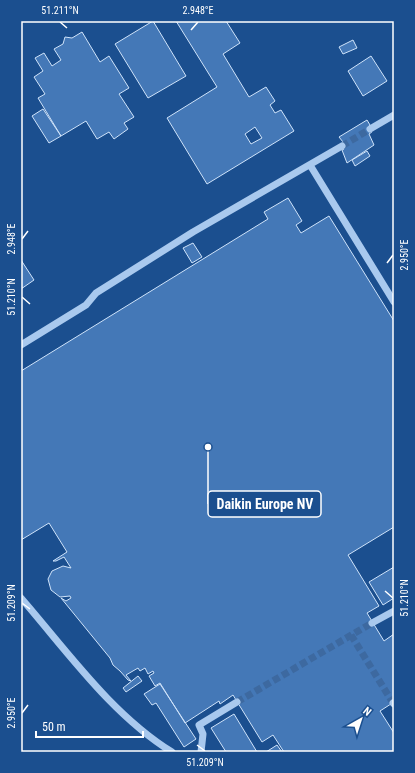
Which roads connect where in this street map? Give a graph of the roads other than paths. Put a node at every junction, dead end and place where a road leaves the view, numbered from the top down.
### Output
1 (394, 115) edge
2 (370, 129) tunnel mouth
3 (342, 146) tunnel mouth
4 (310, 165) junction
5 (394, 302) edge
6 (21, 345) edge
7 (21, 598) edge
8 (394, 611) edge
9 (372, 623) tunnel mouth
10 (237, 702) tunnel mouth
11 (158, 743) junction
12 (162, 752) edge
13 (172, 752) edge
14 (201, 752) edge

1 - 2 lane
3 - 4 lane
4 - 5 lane
4 - 6 lane
7 - 11 lane
8 - 9 lane
10 - 14 lane
11 - 12 lane
11 - 13 lane

